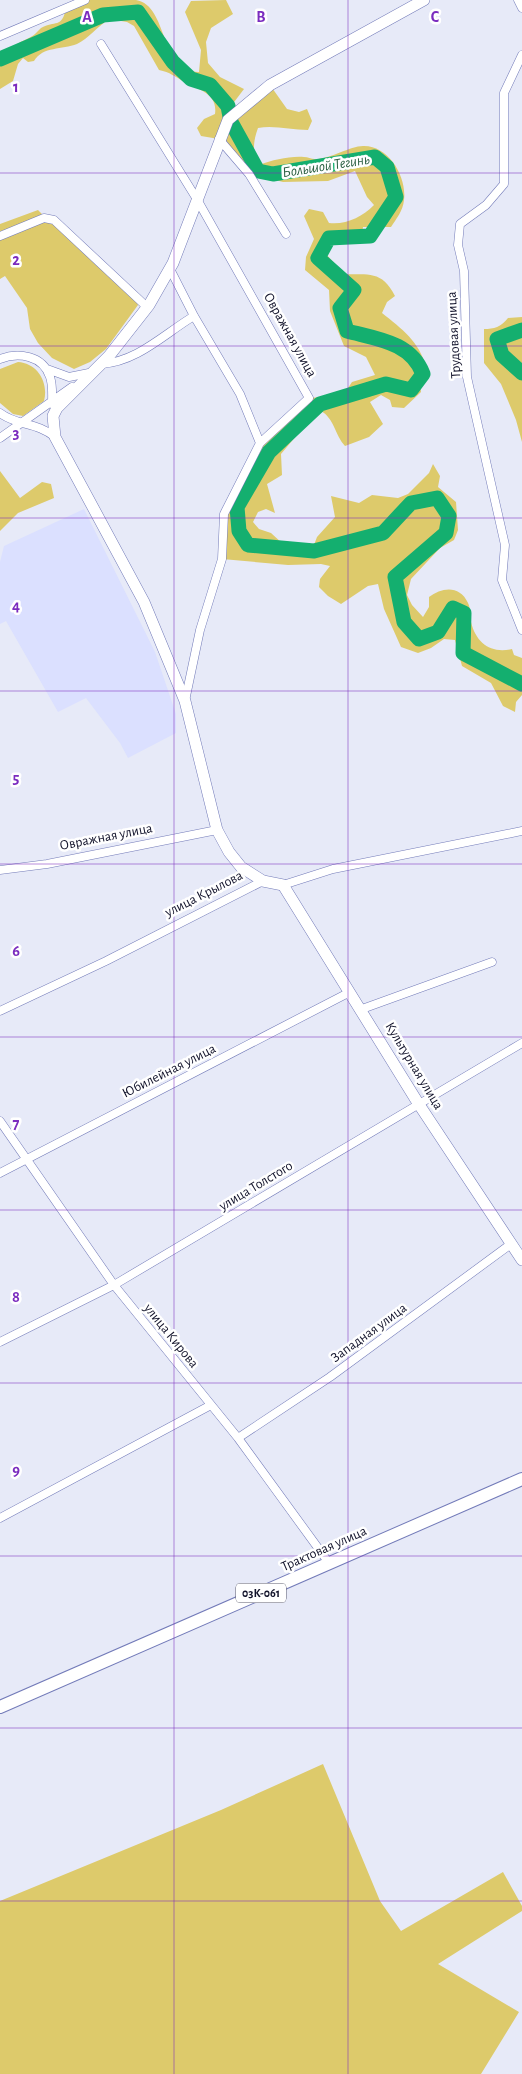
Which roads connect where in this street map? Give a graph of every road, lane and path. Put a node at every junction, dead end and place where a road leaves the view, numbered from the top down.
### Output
1 (85, 0) edge
2 (518, 0) edge
3 (420, 1) edge
4 (522, 8) edge
5 (0, 36) edge
6 (100, 44) dead end
7 (522, 55) edge
8 (219, 139) junction
9 (198, 201) junction
10 (286, 234) dead end
11 (0, 236) edge
12 (170, 269) junction
13 (148, 307) junction
14 (194, 316) junction
15 (0, 359) edge
16 (99, 367) junction
17 (47, 370) junction
18 (52, 401) junction
19 (0, 413) edge
20 (53, 416) junction
21 (21, 422) junction
22 (55, 437) junction
23 (0, 438) edge
24 (260, 443) junction
25 (522, 630) edge
26 (185, 701) junction
27 (217, 830) junction
28 (522, 831) edge
29 (0, 870) edge
30 (263, 881) junction
31 (283, 885) junction
32 (492, 962) dead end
33 (350, 992) junction
34 (362, 1009) junction
35 (0, 1011) edge
36 (522, 1043) edge
37 (418, 1103) junction
38 (0, 1121) edge
39 (26, 1159) junction
40 (0, 1173) edge
41 (511, 1244) junction
42 (522, 1260) edge
43 (114, 1285) junction
44 (0, 1342) edge
45 (211, 1405) junction
46 (238, 1438) junction
47 (522, 1479) edge
48 (0, 1518) edge
49 (329, 1563) junction
50 (0, 1707) edge

1 - 5 street
2 - 4 street
3 - 8 street
6 - 9 street, Овражная улица
7 - 25 street, Трудовая улица
8 - 9 street
8 - 10 street
9 - 12 street
9 - 24 street, Овражная улица
11 - 13 street
12 - 13 street
12 - 14 street
13 - 16 street
14 - 16 street
14 - 24 street
15 - 17 street
16 - 17 street
16 - 18 street
16 - 20 street
17 - 18 street
18 - 20 street
18 - 21 street
19 - 21 street
20 - 22 street
21 - 22 street
21 - 23 street
22 - 26 street, Овражная улица
24 - 26 street, Овражная улица
26 - 27 street, Овражная улица
27 - 29 street, Овражная улица
27 - 30 street, Овражная улица
28 - 31 street, улица Крылова
30 - 31 street, улица Крылова
30 - 35 street, улица Крылова
31 - 33 street, Культурная улица
32 - 34 street
33 - 34 street, Культурная улица
33 - 39 street, Юбилейная улица
34 - 37 street, Культурная улица
36 - 37 street, улица Толстого
37 - 41 street, Культурная улица
37 - 43 street, улица Толстого
38 - 39 street, улица Кирова
39 - 40 street, Юбилейная улица
39 - 43 street, улица Кирова
41 - 42 street, Культурная улица
41 - 46 street, Западная улица
43 - 44 street, улица Толстого
43 - 45 street, улица Кирова
45 - 46 street, улица Кирова
45 - 48 street
46 - 49 street, улица Кирова
47 - 49 main road, Трактовая улица / 03К-061
49 - 50 main road, Трактовая улица / 03К-061

